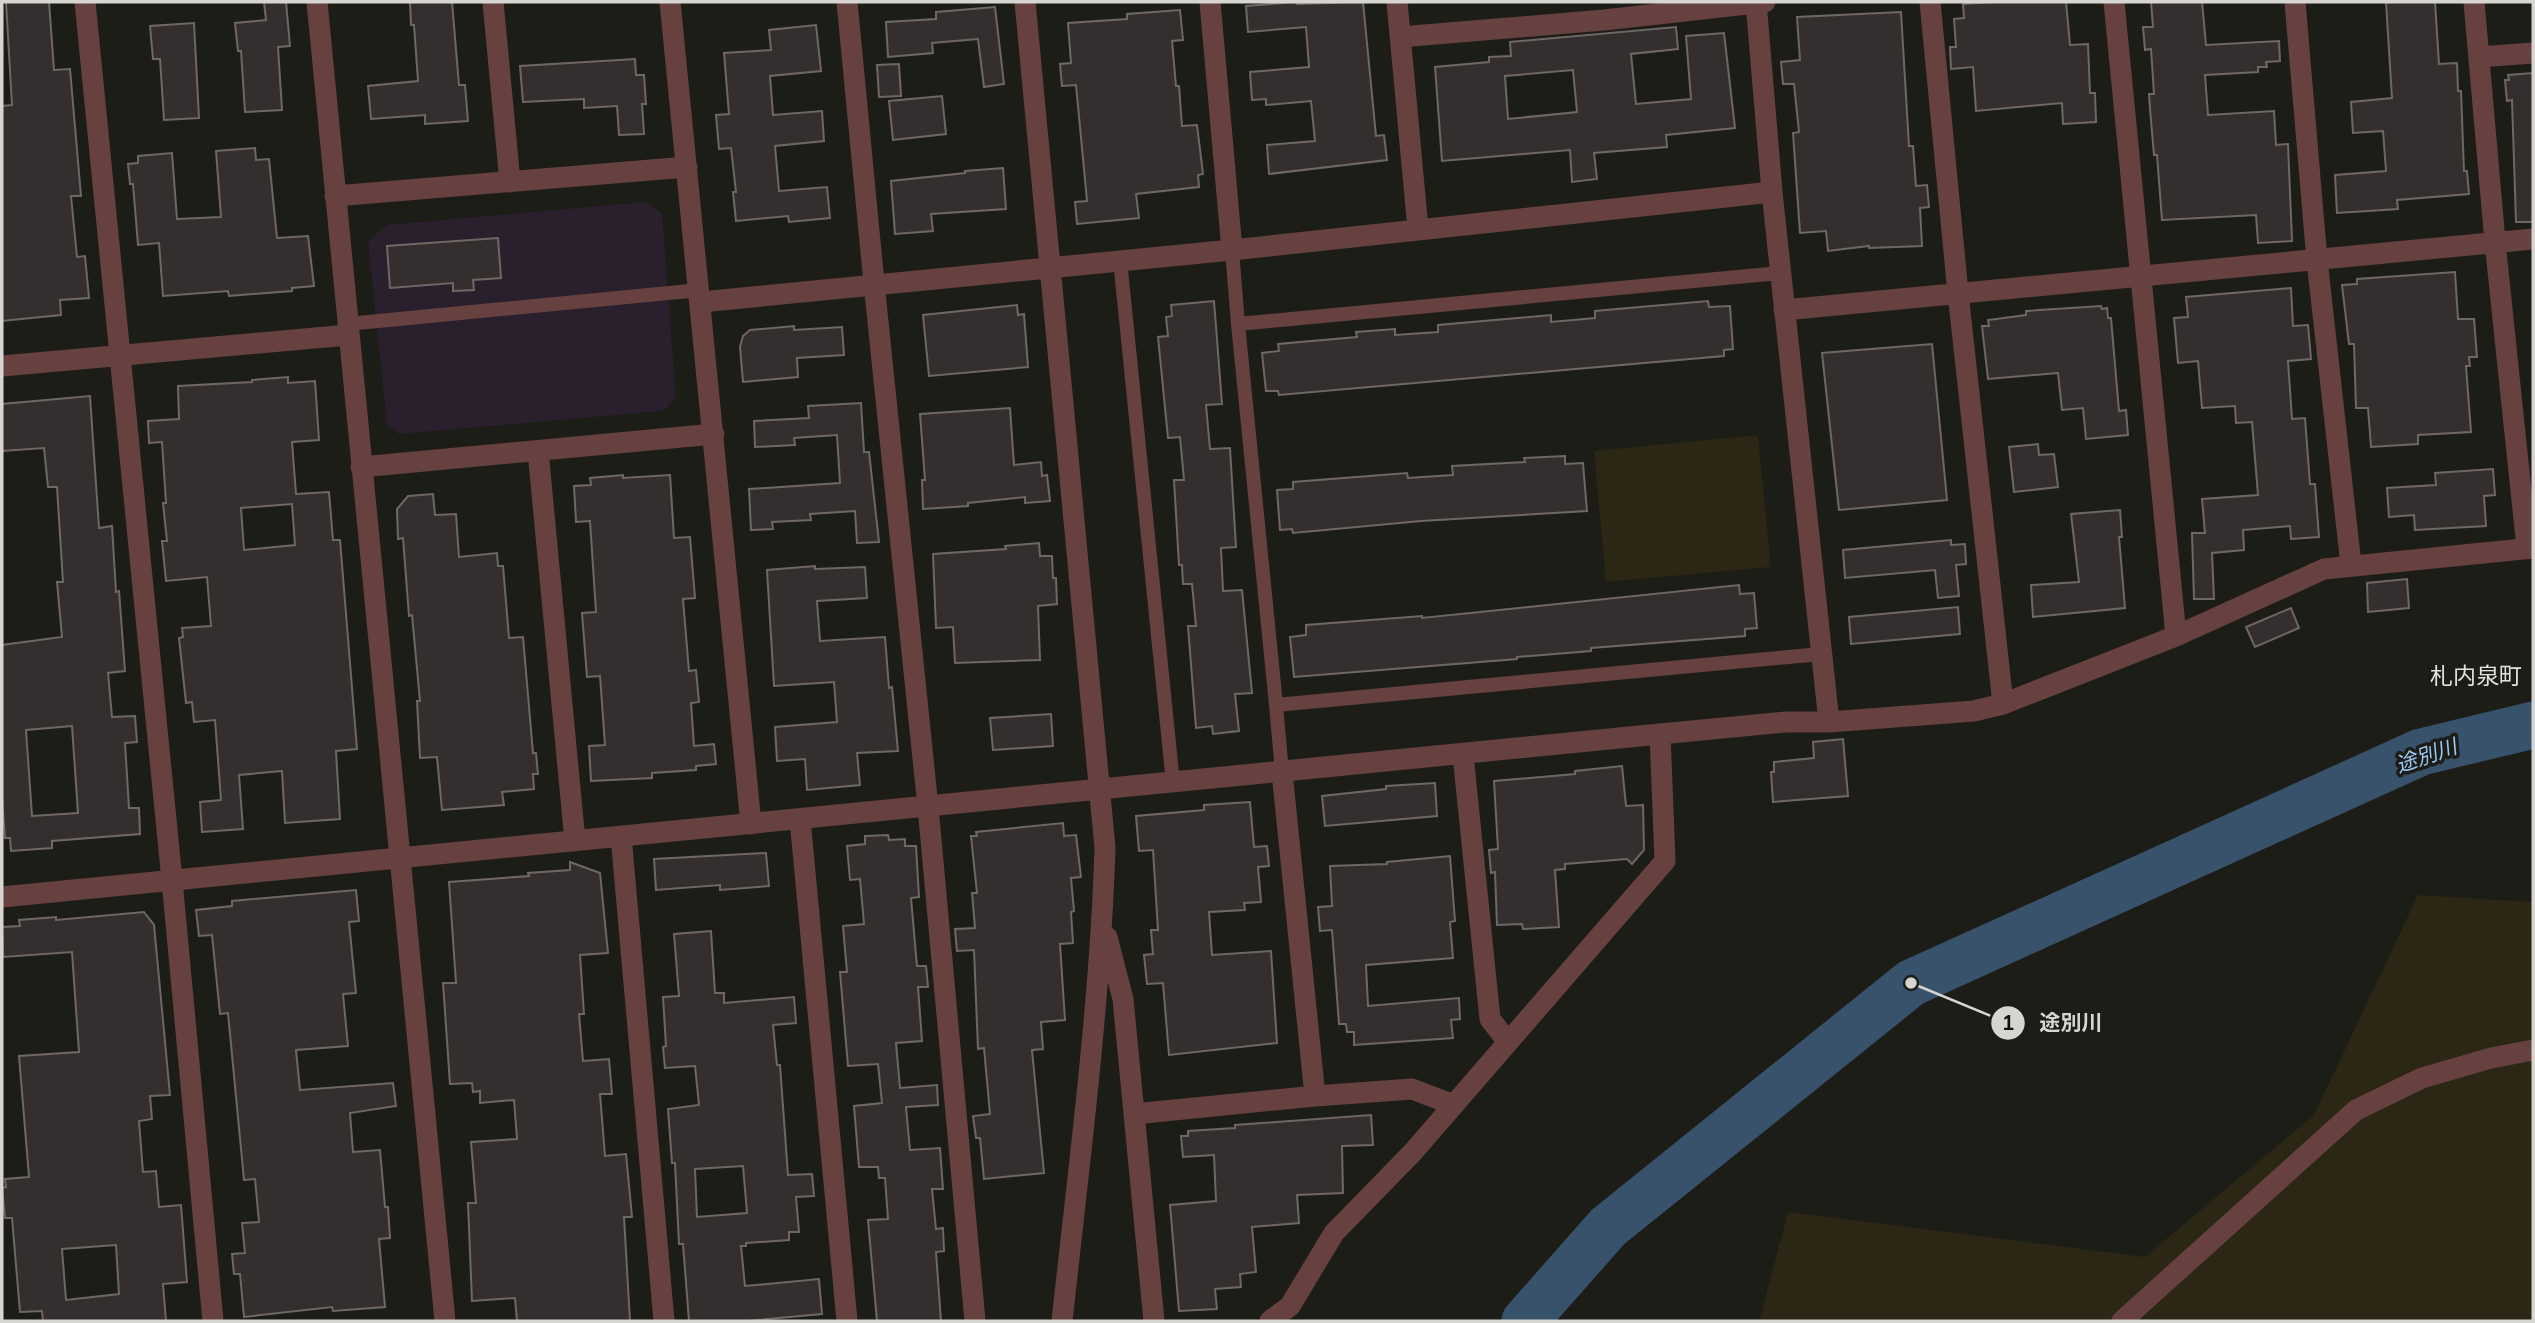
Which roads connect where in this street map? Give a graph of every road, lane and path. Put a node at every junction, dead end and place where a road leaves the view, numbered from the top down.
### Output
1 (85, 2) edge
2 (317, 2) edge
3 (493, 2) edge
4 (670, 2) edge
5 (847, 2) edge
6 (1025, 2) edge
7 (1210, 2) edge
8 (1397, 2) edge
9 (1756, 2) edge
10 (1765, 2) edge
11 (1930, 2) edge
12 (2114, 2) edge
13 (2295, 2) edge
14 (2474, 2) edge
15 (1604, 11) edge
16 (1400, 37) junction
17 (2533, 53) edge
18 (2479, 57) junction
19 (687, 167) junction
20 (510, 181) junction
21 (1772, 192) junction
22 (335, 196) junction
23 (1418, 229) junction
24 (2533, 239) edge
25 (2495, 243) junction
26 (1232, 250) junction
27 (1120, 260) junction
28 (2317, 260) junction
29 (1050, 267) junction
30 (1780, 273) junction
31 (2140, 275) junction
32 (874, 283) junction
33 (1958, 293) junction
34 (700, 296) junction
35 (1784, 310) junction
36 (1238, 324) junction
37 (348, 330) junction
38 (119, 355) junction
39 (2, 366) edge
40 (2523, 415) edge
41 (714, 435) junction
42 (538, 451) junction
43 (361, 467) junction
44 (2530, 548) edge
45 (2351, 565) junction
46 (2176, 636) junction
47 (1821, 654) junction
48 (2003, 704) junction
49 (1276, 705) junction
50 (1829, 722) junction
51 (1661, 734) junction
52 (1463, 755) junction
53 (1282, 772) junction
54 (1173, 783) junction
55 (1101, 790) junction
56 (928, 807) junction
57 (800, 819) junction
58 (751, 824) junction
59 (621, 836) junction
60 (575, 841) junction
61 (399, 858) junction
62 (173, 880) junction
63 (2, 897) edge
64 (1103, 922) junction
65 (1508, 1042) junction
66 (2533, 1050) edge
67 (1315, 1096) junction
68 (1454, 1105) junction
69 (1134, 1114) junction
70 (213, 1321) edge
71 (445, 1321) edge
72 (664, 1321) edge
73 (847, 1321) edge
74 (975, 1321) edge
75 (1062, 1321) edge
76 (1154, 1321) edge
77 (1270, 1321) edge
78 (2122, 1321) edge

1 - 38 street
2 - 22 street
3 - 20 street
4 - 19 street
5 - 32 street
6 - 29 street
7 - 26 street
8 - 16 street
9 - 10 street
9 - 15 street
9 - 21 street
11 - 33 street
12 - 31 street
13 - 28 street
14 - 18 street
15 - 16 street
16 - 23 street
17 - 18 street
18 - 25 street
19 - 20 street
19 - 34 street
20 - 22 street
21 - 23 street
21 - 30 street
22 - 37 street
23 - 26 street
24 - 25 street
25 - 28 street
25 - 40 street
26 - 27 street
26 - 36 lane
27 - 29 street
27 - 54 lane
28 - 31 street
28 - 45 street
29 - 32 street
29 - 55 street
30 - 35 street
30 - 36 lane
31 - 33 street
31 - 46 street
32 - 34 street
32 - 56 street
33 - 35 street
33 - 48 street
34 - 37 lane
34 - 41 street
35 - 47 street
36 - 49 lane
37 - 38 street
37 - 43 street
38 - 39 street
38 - 62 street
40 - 44 street
41 - 42 street
41 - 58 street
42 - 43 street
42 - 60 street
43 - 61 street
44 - 45 street
45 - 46 street
46 - 48 street
47 - 49 lane
47 - 50 street
48 - 50 street
49 - 53 lane
50 - 51 street
51 - 52 street
51 - 65 street
52 - 53 street
52 - 65 street
53 - 54 street
53 - 67 street
54 - 55 street
55 - 56 street
55 - 64 street
56 - 57 street
56 - 74 street
57 - 58 street
57 - 73 street
58 - 59 street
59 - 60 street
59 - 72 street
60 - 61 street
61 - 62 street
61 - 71 street
62 - 63 street
62 - 70 street
64 - 69 street
64 - 75 street
65 - 68 street
66 - 78 street
67 - 68 street
67 - 69 street
68 - 77 street
69 - 76 street

